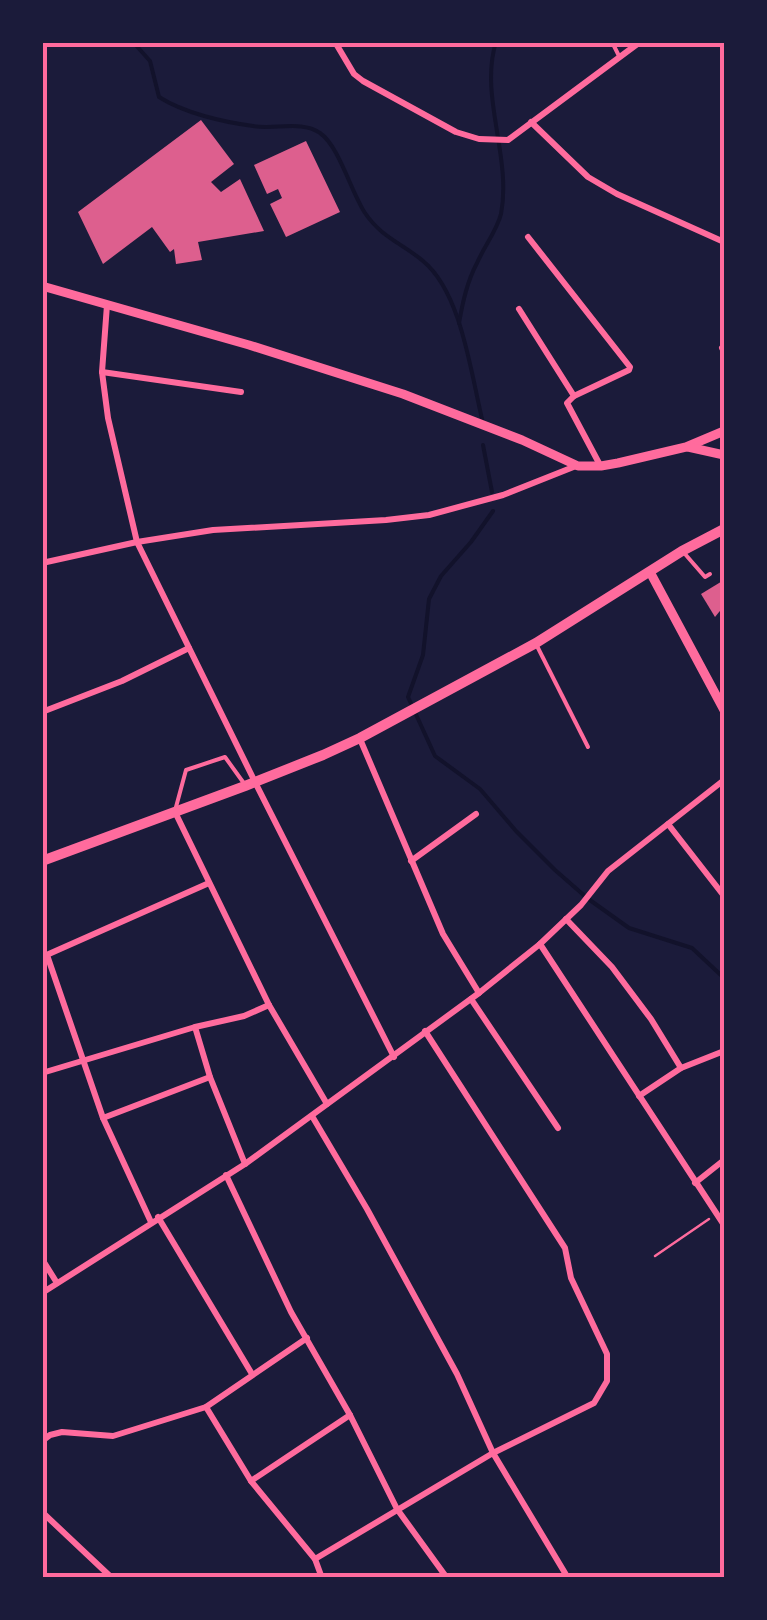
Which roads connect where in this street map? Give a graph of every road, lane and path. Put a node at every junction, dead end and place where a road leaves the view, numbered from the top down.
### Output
1 (335, 42) edge
2 (612, 42) edge
3 (640, 42) edge
4 (620, 57) junction
5 (530, 122) junction
6 (528, 236) dead end
7 (724, 242) edge
8 (42, 286) edge
9 (107, 305) junction
10 (519, 309) dead end
11 (102, 372) junction
12 (241, 392) dead end
13 (574, 396) junction
14 (724, 431) edge
15 (686, 447) junction
16 (724, 455) edge
17 (578, 466) junction
18 (601, 466) junction
19 (724, 529) edge
20 (136, 542) junction
21 (682, 550) junction
22 (42, 563) edge
23 (650, 572) junction
24 (710, 574) dead end
25 (536, 643) junction
26 (188, 648) junction
27 (724, 710) edge
28 (42, 712) edge
29 (360, 738) junction
30 (588, 747) dead end
31 (724, 780) edge
32 (250, 784) junction
33 (175, 812) junction
34 (476, 814) dead end
35 (668, 824) junction
36 (42, 861) edge
37 (411, 861) junction
38 (209, 883) junction
39 (724, 896) edge
40 (566, 919) junction
41 (540, 944) junction
42 (45, 956) edge
43 (479, 993) junction
44 (471, 999) junction
45 (269, 1005) junction
46 (195, 1027) junction
47 (425, 1032) junction
48 (724, 1051) edge
49 (394, 1056) junction
50 (83, 1060) junction
51 (681, 1068) junction
52 (42, 1073) edge
53 (210, 1077) junction
54 (639, 1096) junction
55 (327, 1104) junction
56 (312, 1116) junction
57 (104, 1118) junction
58 (558, 1128) dead end
59 (724, 1160) edge
60 (244, 1164) junction
61 (226, 1175) junction
62 (695, 1182) junction
63 (718, 1212) junction
64 (155, 1220) junction
65 (724, 1224) edge
66 (654, 1256) dead end
67 (42, 1259) edge
68 (57, 1283) junction
69 (42, 1293) edge
70 (307, 1338) junction
71 (252, 1374) junction
72 (206, 1407) junction
73 (350, 1415) junction
74 (42, 1440) edge
75 (494, 1453) junction
76 (251, 1482) junction
77 (397, 1510) junction
78 (42, 1512) edge
79 (315, 1559) junction
80 (112, 1578) edge
81 (322, 1578) edge
82 (447, 1578) edge
83 (568, 1578) edge

1 - 5 street
2 - 4 lane
3 - 4 street
4 - 5 street
5 - 7 street
6 - 13 street
8 - 9 street
9 - 11 street
9 - 17 street
10 - 13 street
11 - 12 street
11 - 20 street
13 - 18 street
14 - 15 street
15 - 16 street
15 - 18 street
17 - 18 street
17 - 20 street
19 - 21 main road
20 - 22 street
20 - 26 street
21 - 23 main road
21 - 24 lane
23 - 25 main road
23 - 27 street
25 - 29 main road
25 - 30 lane
26 - 28 street
26 - 32 street
29 - 32 main road
29 - 37 street
31 - 35 street
32 - 33 main road
32 - 33 lane
32 - 49 street
33 - 36 main road
33 - 38 street
34 - 37 street
35 - 39 street
35 - 40 street
37 - 43 street
38 - 42 street
38 - 45 street
40 - 41 street
40 - 51 street
41 - 43 street
41 - 54 street
42 - 50 street
43 - 44 street
44 - 47 street
44 - 58 street
45 - 46 street
45 - 55 street
46 - 50 street
46 - 53 street
47 - 49 street
47 - 75 street
48 - 51 street
49 - 55 street
50 - 52 street
50 - 57 street
51 - 54 street
53 - 57 street
53 - 60 street
54 - 62 street
55 - 56 street
56 - 60 street
56 - 75 street
57 - 64 street
59 - 62 street
60 - 61 street
61 - 64 street
61 - 70 street
62 - 63 street
63 - 65 street
63 - 66 path
64 - 68 street
64 - 71 street
67 - 68 street
68 - 69 street
70 - 71 street
70 - 73 street
71 - 72 street
72 - 74 street
72 - 76 street
73 - 76 street
73 - 77 street
75 - 77 street
75 - 83 street
76 - 79 street
77 - 79 street
77 - 82 street
78 - 80 street
79 - 81 street

